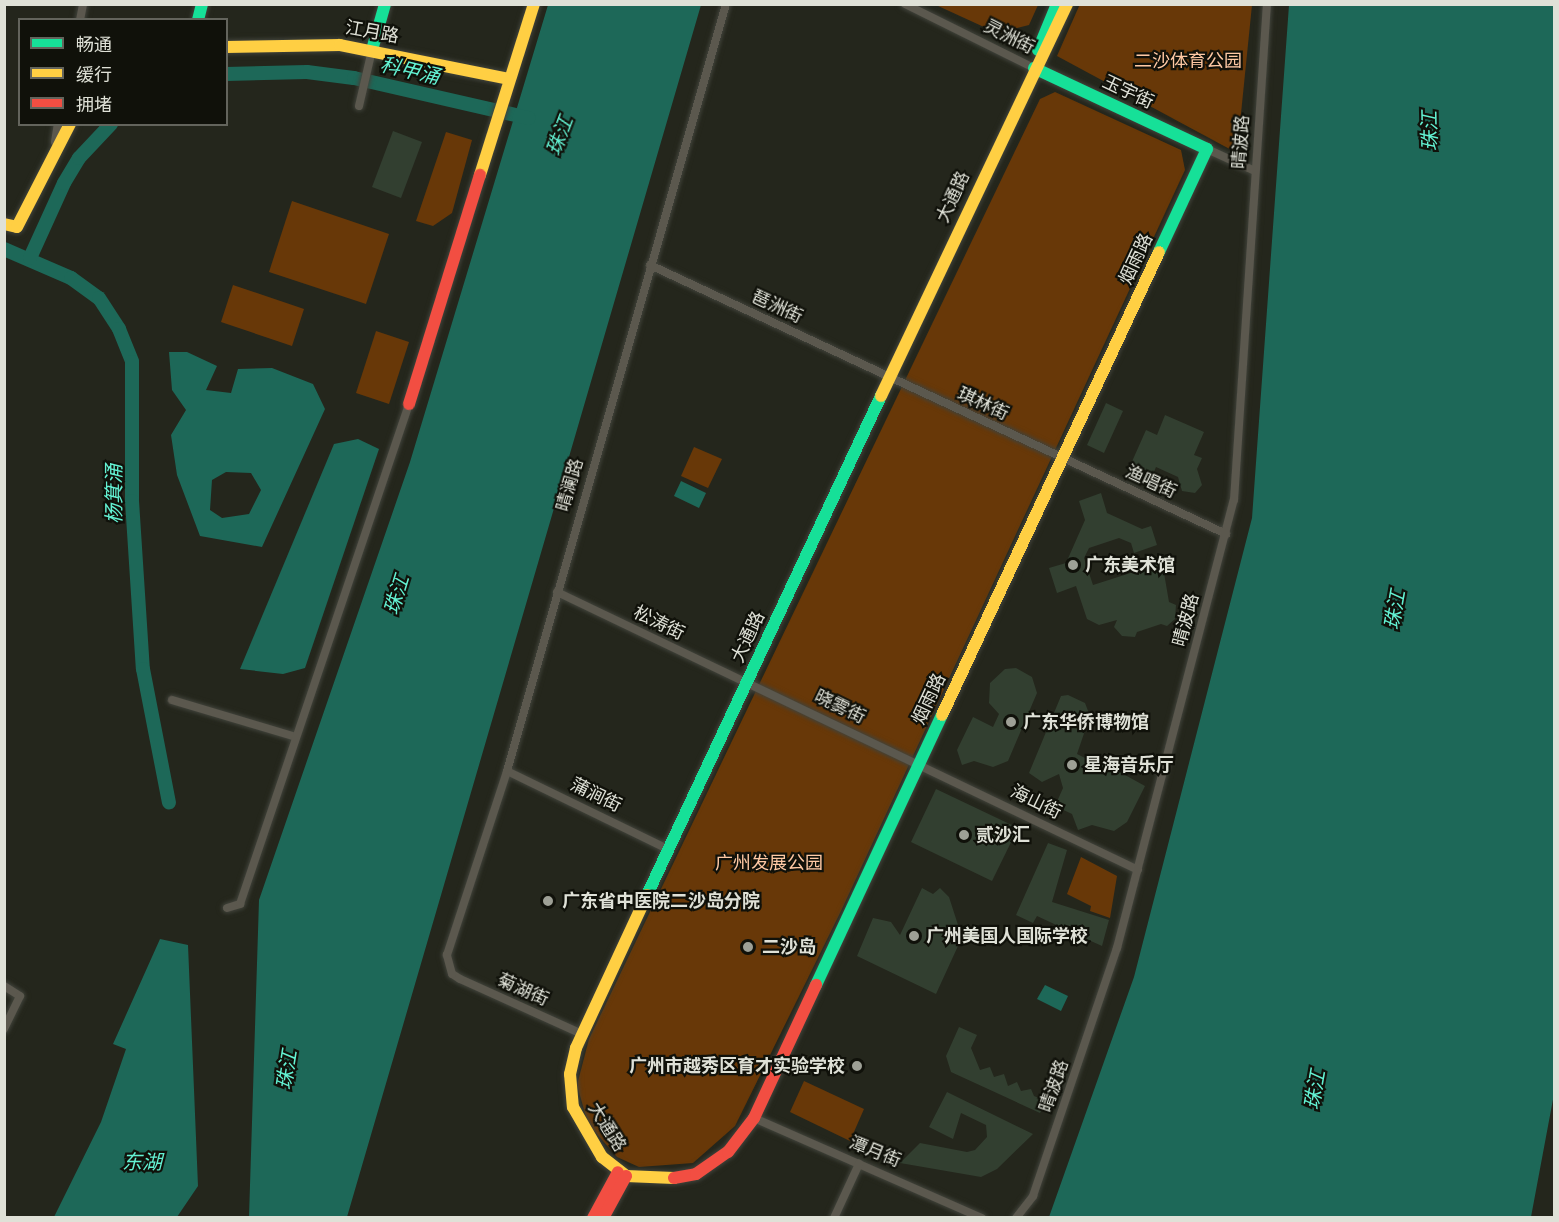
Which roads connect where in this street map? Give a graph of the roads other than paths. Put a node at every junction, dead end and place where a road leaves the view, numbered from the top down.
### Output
1 (385, 4) edge
2 (534, 4) edge
3 (726, 4) edge
4 (904, 4) edge
5 (1057, 4) edge
6 (1067, 4) edge
7 (1268, 4) edge
8 (228, 47) edge
9 (372, 50) junction
10 (1034, 68) junction
11 (508, 79) junction
12 (359, 106) dead end
13 (58, 126) edge
14 (69, 126) edge
15 (55, 146) junction
16 (1207, 149) junction
17 (1255, 171) junction
18 (4, 224) edge
19 (650, 265) junction
20 (890, 379) junction
21 (409, 404) joint
22 (1062, 459) junction
23 (1226, 534) junction
24 (557, 592) junction
25 (746, 683) junction
26 (172, 700) dead end
27 (296, 737) junction
28 (919, 764) junction
29 (507, 771) junction
30 (670, 850) junction
31 (1138, 870) junction
32 (227, 908) dead end
33 (452, 974) joint
34 (4, 986) edge
35 (4, 1029) edge
36 (582, 1034) junction
37 (754, 1118) junction
38 (859, 1164) junction
39 (622, 1174) junction
40 (593, 1218) edge
41 (603, 1218) edge
42 (834, 1218) edge
43 (982, 1218) edge
44 (1016, 1218) edge

1 - 9 main road
2 - 11 main road
3 - 19 street, 晴澜路
4 - 10 street, 灵洲街
5 - 10 main road, 大通路
6 - 10 main road, 大通路
7 - 17 street, 晴波路
8 - 9 main road, 江月路
9 - 11 main road, 江月路
9 - 12 street
10 - 16 main road, 玉宇街
10 - 20 main road, 大通路
11 - 21 main road
13 - 15 street
14 - 15 main road
15 - 18 main road
16 - 17 street
16 - 22 main road, 烟雨路
17 - 23 street, 晴波路
19 - 20 street, 琶洲街
19 - 24 street, 晴澜路
20 - 22 street, 琪林街
20 - 25 main road, 大通路
21 - 27 street
22 - 23 street, 渔唱街
22 - 28 main road, 烟雨路
23 - 31 street, 晴波路
24 - 25 street, 松涛街
24 - 29 street, 晴澜路
25 - 28 street, 晓雾街
25 - 30 main road, 大通路
26 - 27 street
27 - 32 street
28 - 31 street, 海山街
28 - 37 main road, 烟雨路
29 - 30 street, 蒲涧街
29 - 33 street, 晴澜路
30 - 36 main road, 大通路
31 - 44 street, 晴波路
33 - 36 street, 菊湖街
34 - 35 street
36 - 39 main road, 大通路
37 - 38 street, 潭月街
37 - 39 main road, 烟雨路
38 - 42 street
38 - 43 street, 潭月街
39 - 40 main road, 大通路
39 - 41 main road, 大通路

